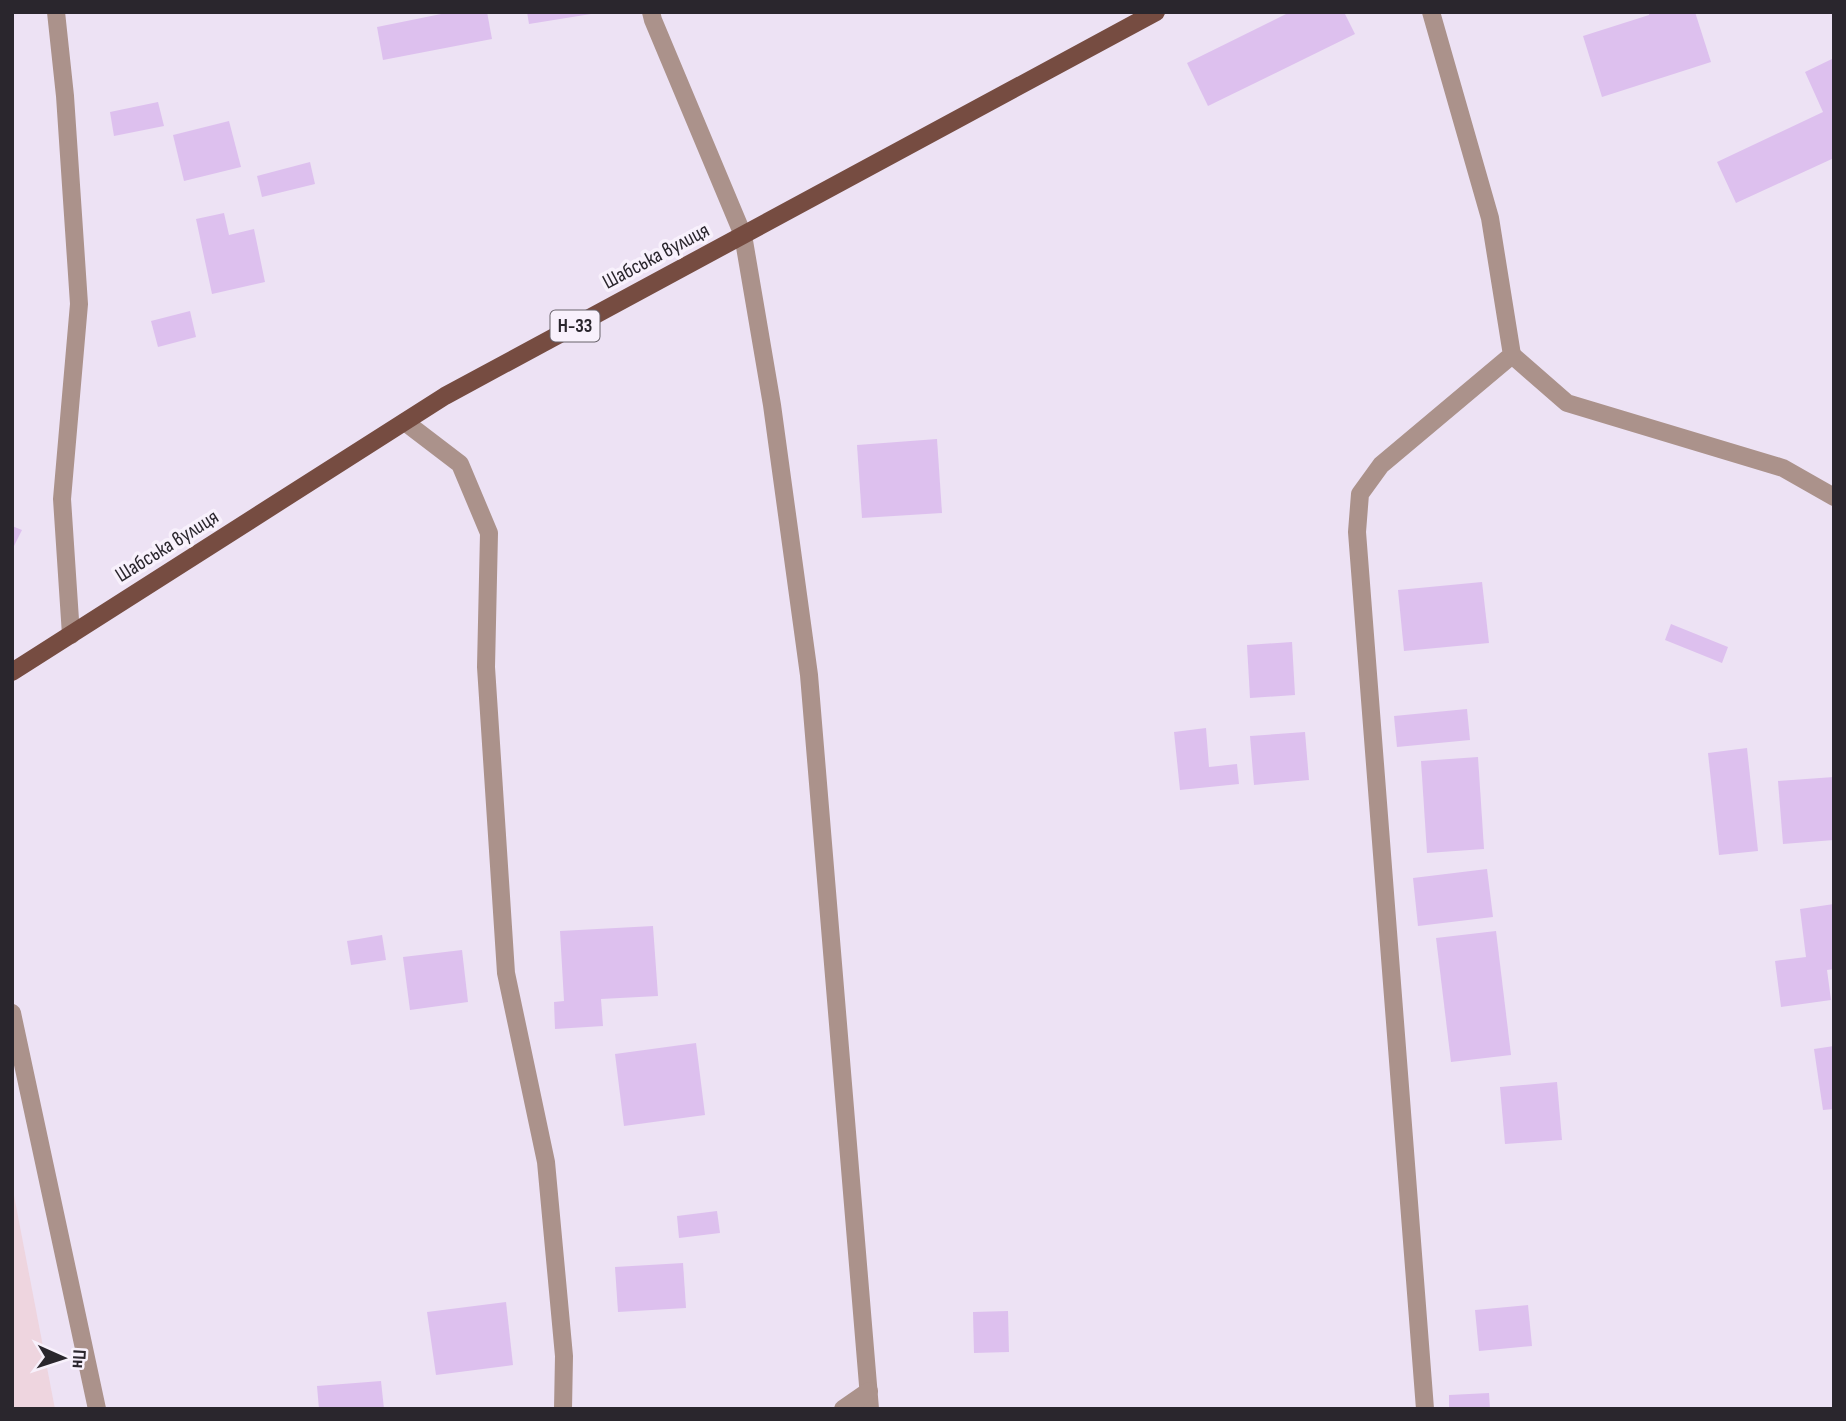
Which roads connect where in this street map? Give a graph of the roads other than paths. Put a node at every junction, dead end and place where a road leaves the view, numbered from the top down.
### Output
1 (57, 12) edge
2 (652, 12) edge
3 (1156, 12) edge
4 (1431, 12) edge
5 (743, 235) junction
6 (1511, 355) junction
7 (405, 422) junction
8 (1834, 497) edge
9 (71, 635) junction
10 (12, 672) edge
11 (12, 1013) edge
12 (870, 1400) edge
13 (568, 1406) edge
14 (97, 1409) edge
15 (843, 1409) edge
16 (1425, 1409) edge

1 - 9 street
2 - 5 street
3 - 5 main road, Шабська вулиця / Н-33
4 - 6 street
5 - 7 main road, Шабська вулиця / Н-33
5 - 12 street
6 - 8 street
6 - 16 street
7 - 9 main road, Шабська вулиця / Н-33
7 - 13 street
9 - 10 main road, Шабська вулиця / Н-33
11 - 14 street
12 - 15 street

